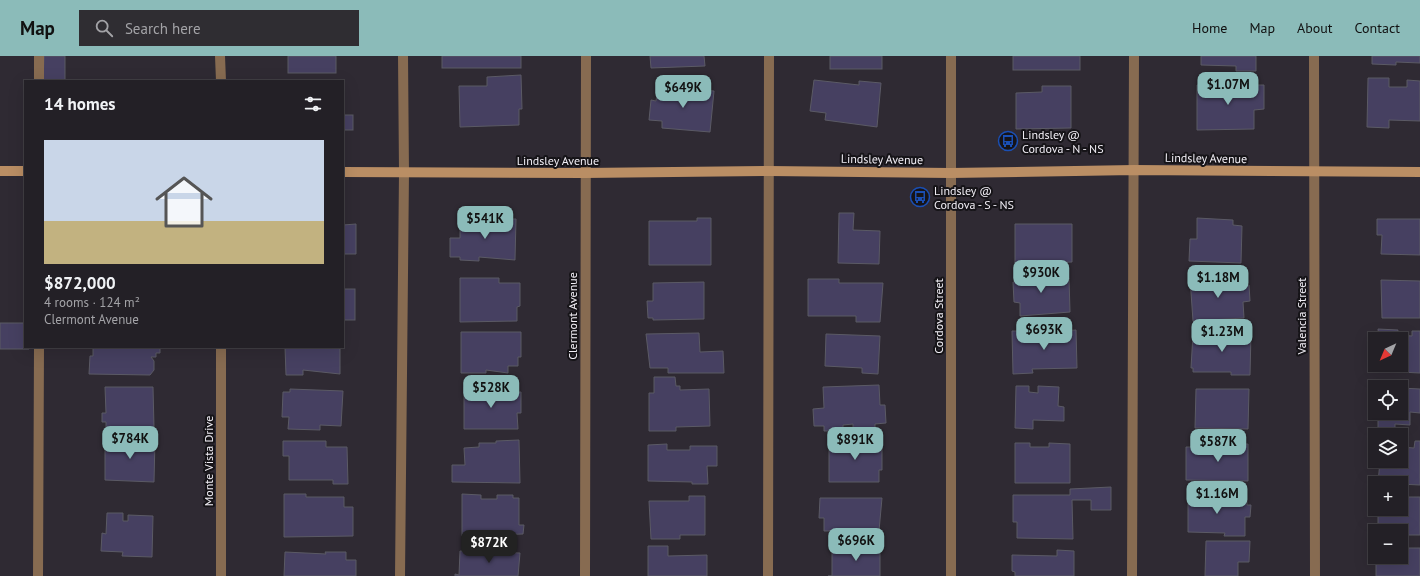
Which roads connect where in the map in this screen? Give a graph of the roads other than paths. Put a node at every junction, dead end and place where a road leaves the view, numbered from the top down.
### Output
1 (39, 56) edge
2 (220, 56) edge
3 (403, 56) edge
4 (586, 56) edge
5 (769, 56) edge
6 (951, 56) edge
7 (1134, 56) edge
8 (1314, 56) edge
9 (39, 80) edge
10 (221, 80) edge
11 (1134, 170) junction
12 (0, 171) edge
13 (24, 171) edge
14 (769, 171) junction
15 (344, 172) edge
16 (404, 172) junction
17 (1314, 172) junction
18 (1420, 172) edge
19 (584, 173) junction
20 (950, 173) junction
21 (39, 348) edge
22 (222, 348) edge
23 (38, 576) edge
24 (221, 576) edge
25 (400, 576) edge
26 (585, 576) edge
27 (768, 576) edge
28 (951, 576) edge
29 (1132, 576) edge
30 (1315, 576) edge

1 - 9 street
2 - 10 street
3 - 16 street
4 - 19 street, Clermont Avenue
5 - 14 street
6 - 20 street, Cordova Street
7 - 11 street
8 - 17 street, Valencia Street
11 - 17 street, Lindsley Avenue
11 - 20 street, Lindsley Avenue
11 - 29 street
12 - 13 street
14 - 19 street, Lindsley Avenue
14 - 20 street, Lindsley Avenue
14 - 27 street
15 - 16 street, Lindsley Avenue
16 - 19 street, Lindsley Avenue
16 - 25 street
17 - 18 street, Lindsley Avenue
17 - 30 street, Valencia Street
19 - 26 street, Clermont Avenue
20 - 28 street, Cordova Street
21 - 23 street
22 - 24 street, Monte Vista Drive

